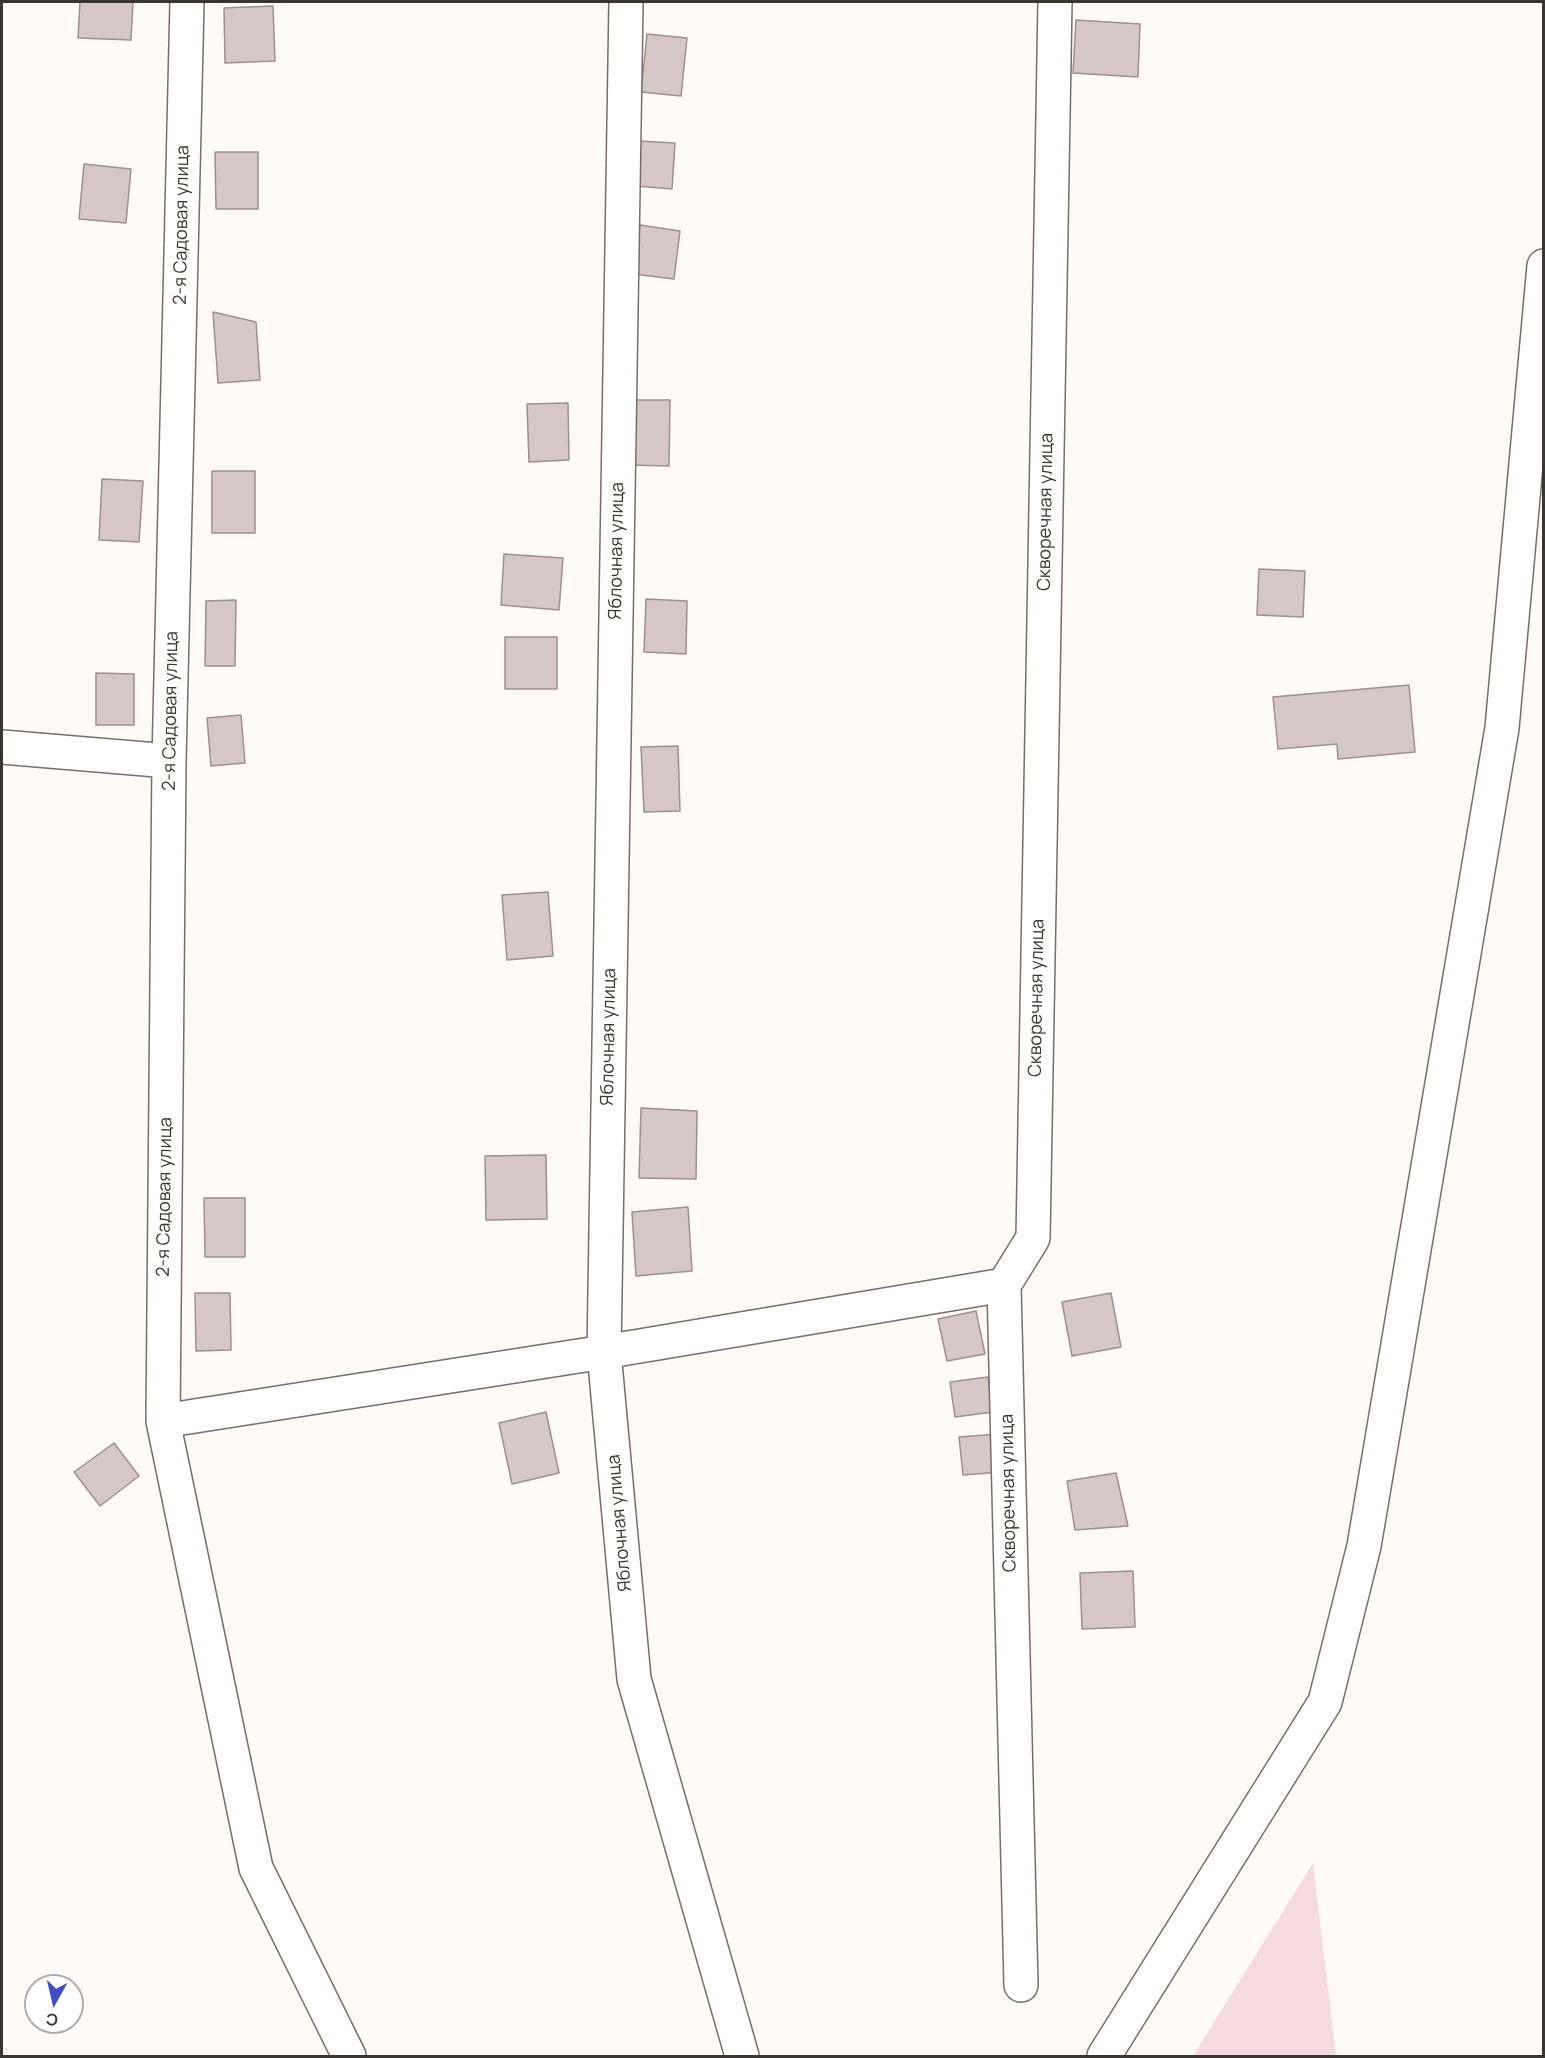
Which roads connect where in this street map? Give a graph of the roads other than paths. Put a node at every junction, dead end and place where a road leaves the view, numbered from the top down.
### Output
1 (187, 2) edge
2 (626, 2) edge
3 (1055, 2) edge
4 (1544, 266) edge
5 (2, 747) edge
6 (169, 761) junction
7 (1004, 1285) junction
8 (604, 1352) junction
9 (163, 1421) junction
10 (1021, 1985) dead end
11 (349, 2056) edge
12 (742, 2056) edge
13 (1104, 2056) edge

1 - 6 street, 2-я Садовая улица
2 - 8 street, Яблочная улица
3 - 7 street, Скворечная улица
4 - 13 street
5 - 6 street
6 - 9 street, 2-я Садовая улица
7 - 8 street
7 - 10 street, Скворечная улица
8 - 9 street
8 - 12 street, Яблочная улица
9 - 11 street, 2-я Садовая улица

